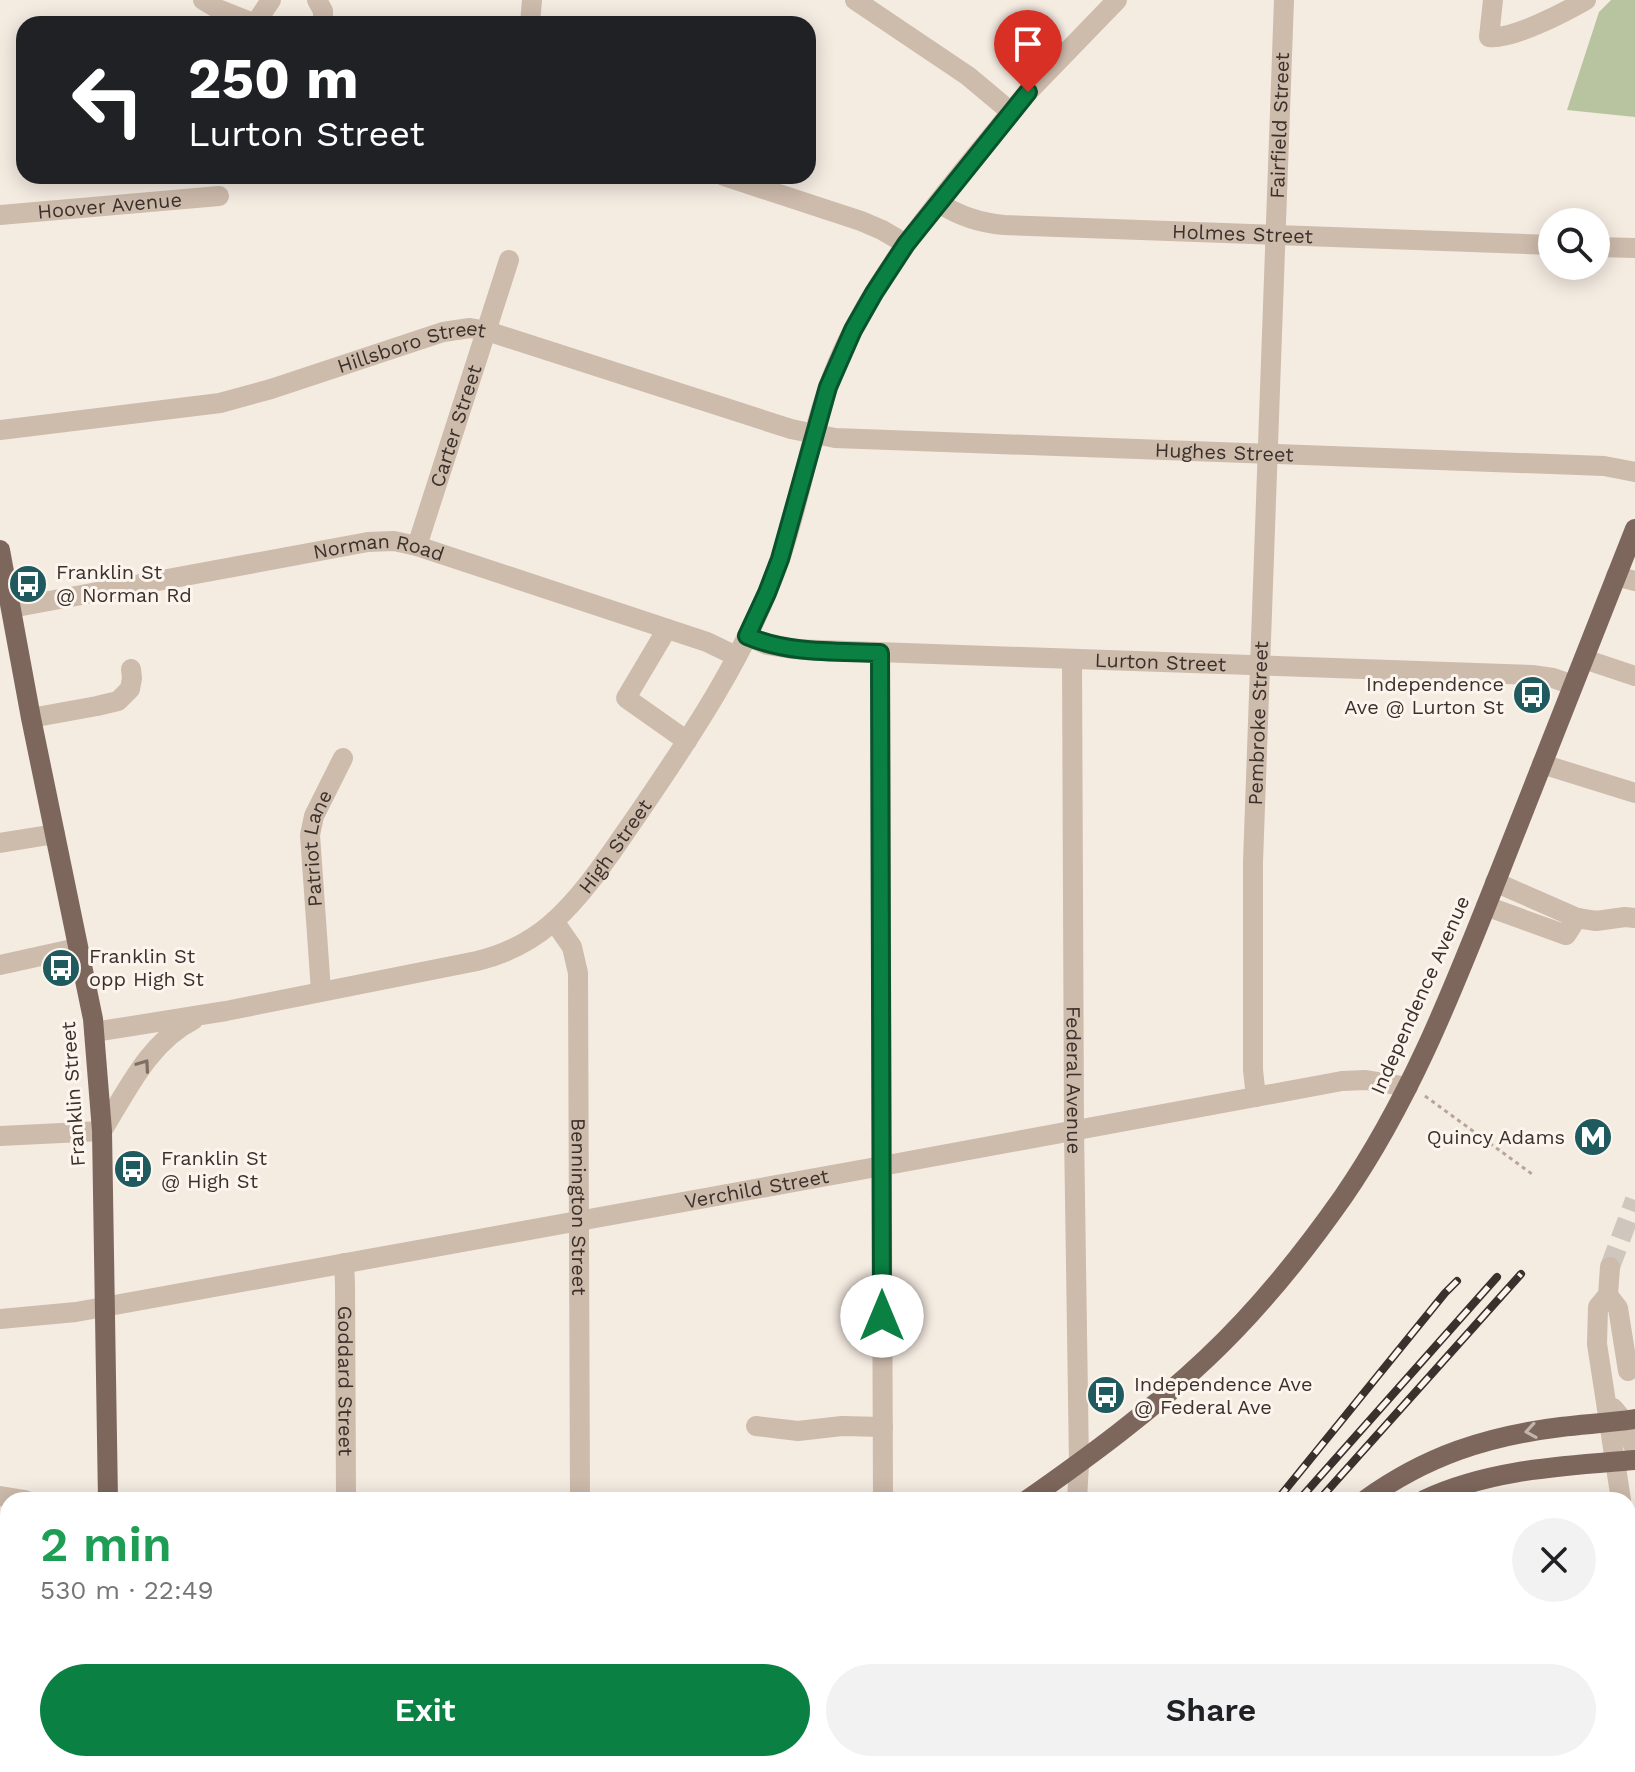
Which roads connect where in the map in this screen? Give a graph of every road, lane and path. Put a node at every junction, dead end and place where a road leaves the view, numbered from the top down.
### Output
1 (203, 0) edge
2 (855, 0) edge
3 (1117, 0) edge
4 (1284, 0) edge
5 (1493, 0) edge
6 (1586, 0) edge
7 (235, 16) edge
8 (1011, 112) junction
9 (748, 184) edge
10 (219, 196) dead end
11 (939, 203) junction
12 (0, 215) edge
13 (1275, 235) junction
14 (906, 244) junction
15 (1538, 244) edge
16 (1610, 247) edge
17 (1635, 248) edge
18 (509, 260) dead end
19 (487, 331) junction
20 (1272, 349) joint
21 (0, 430) edge
22 (815, 435) junction
23 (1267, 454) junction
24 (1635, 472) edge
25 (1635, 529) edge
26 (417, 546) junction
27 (0, 550) edge
28 (1626, 578) edge
29 (11, 608) junction
30 (667, 629) junction
31 (747, 636) junction
32 (880, 653) junction
33 (736, 656) junction
34 (1584, 659) junction
35 (1072, 660) junction
36 (1261, 666) junction
37 (131, 669) dead end
38 (1635, 676) edge
39 (1573, 685) junction
40 (31, 718) junction
41 (687, 741) junction
42 (343, 758) dead end
43 (1542, 764) junction
44 (1635, 793) edge
45 (55, 834) junction
46 (0, 843) edge
47 (1495, 882) junction
48 (1486, 906) junction
49 (1577, 918) junction
50 (1635, 918) edge
51 (554, 921) junction
52 (77, 948) junction
53 (0, 965) edge
54 (321, 991) junction
55 (204, 1014) junction
56 (94, 1032) junction
57 (1408, 1087) junction
58 (1256, 1097) junction
59 (102, 1131) junction
60 (1074, 1131) junction
61 (0, 1136) edge
62 (882, 1166) junction
63 (1532, 1174) dead end
64 (578, 1220) junction
65 (344, 1263) junction
66 (1610, 1267) tunnel mouth
67 (1608, 1295) junction
68 (106, 1307) junction
69 (0, 1319) edge
70 (1622, 1327) junction
71 (1597, 1344) junction
72 (1628, 1371) dead end
73 (1622, 1421) edge
74 (756, 1426) dead end
75 (883, 1427) junction
76 (1635, 1450) edge
77 (1625, 1461) edge
78 (1079, 1464) junction
79 (108, 1492) edge
80 (346, 1492) edge
81 (580, 1492) edge
82 (883, 1492) edge
83 (1039, 1492) edge
84 (1077, 1492) edge
85 (1376, 1492) edge
86 (1441, 1492) edge
87 (1622, 1492) edge

1 - 7 street
2 - 8 street
3 - 8 street, High Street
4 - 13 street, Fairfield Street
5 - 6 street
8 - 11 street, High Street
9 - 14 street
10 - 12 street, Hoover Avenue
11 - 13 street, Holmes Street
11 - 14 street, High Street
13 - 15 street, Holmes Street
13 - 20 street, Fairfield Street
14 - 22 street, High Street
16 - 17 street
18 - 19 street, Carter Street
19 - 21 street, Hillsboro Street
19 - 22 street, Hillsboro Street
19 - 26 street, Carter Street
20 - 23 street, Pembroke Street
22 - 23 street, Hughes Street
22 - 31 street, High Street
23 - 24 street, Hughes Street
23 - 36 street, Pembroke Street
25 - 28 main road, Independence Avenue
26 - 29 street, Norman Road
26 - 30 street, Norman Road
27 - 29 main road, Franklin Street
28 - 34 main road, Independence Avenue
29 - 40 main road, Franklin Street
30 - 33 street, Norman Road
30 - 41 street
31 - 32 street, Lurton Street
31 - 33 street, High Street
32 - 35 street, Lurton Street
32 - 62 street
33 - 41 street, High Street
34 - 38 street
34 - 39 main road, Independence Avenue
35 - 36 street, Lurton Street
35 - 60 street, Federal Avenue
36 - 39 street, Lurton Street
36 - 58 street, Pembroke Street
37 - 40 street
39 - 43 main road, Independence Avenue
40 - 45 main road, Franklin Street
41 - 51 street, High Street
42 - 54 street, Patriot Lane
43 - 44 street
43 - 47 main road, Independence Avenue
45 - 46 street
45 - 52 main road, Franklin Street
47 - 48 main road, Independence Avenue
47 - 49 street
48 - 49 street
48 - 57 main road, Independence Avenue
49 - 50 street
51 - 54 street, High Street
51 - 64 street, Bennington Street
52 - 53 street
52 - 56 main road, Franklin Street
54 - 55 street, High Street
55 - 56 street, High Street
59 -> 55 street
56 - 59 main road, Franklin Street
57 - 58 street, Verchild Street
57 - 63 path
57 - 78 main road, Independence Avenue
58 - 60 street, Verchild Street
59 - 61 street
59 - 68 main road, Franklin Street
60 - 62 street, Verchild Street
60 - 78 street, Federal Avenue
62 - 64 street, Verchild Street
62 - 75 street
64 - 65 street, Verchild Street
64 - 81 street, Bennington Street
65 - 68 street, Verchild Street
65 - 80 street, Goddard Street
66 - 67 street
67 - 70 street
67 - 71 street
68 - 69 street, Verchild Street
68 - 79 main road, Franklin Street
70 - 71 street
70 - 72 street
71 - 73 street
73 - 76 street
73 - 77 street
73 -> 85 main road
74 - 75 street
75 - 82 street
77 - 86 main road
77 - 87 street
78 - 83 main road, Independence Avenue
78 - 84 street, Federal Avenue

